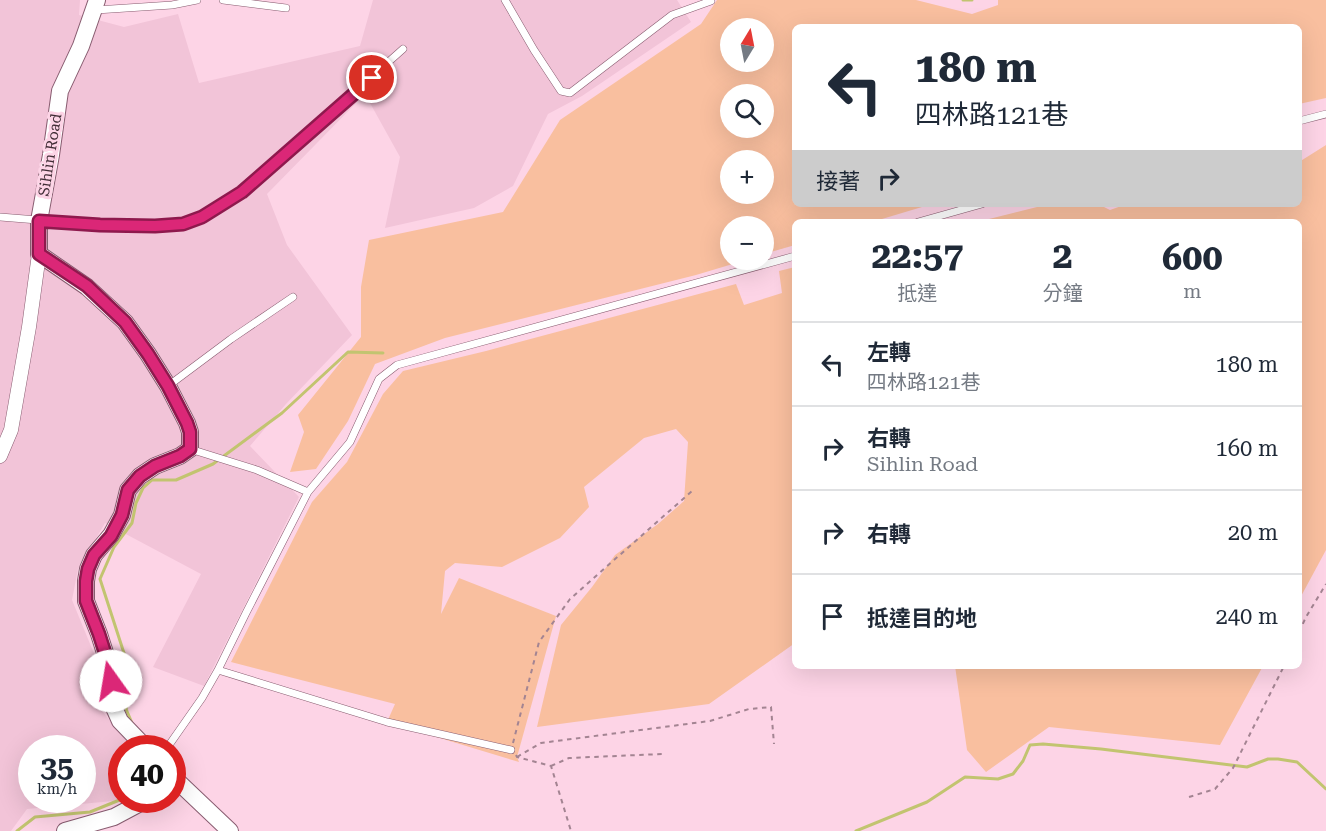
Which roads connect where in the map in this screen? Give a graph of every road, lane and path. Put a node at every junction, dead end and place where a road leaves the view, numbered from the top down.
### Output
1 (197, 0) edge
2 (223, 0) edge
3 (505, 0) edge
4 (711, 1) edge
5 (95, 5) edge
6 (286, 8) dead end
7 (404, 49) dead end
8 (1326, 114) edge
9 (1302, 120) edge
10 (971, 207) edge
11 (0, 217) edge
12 (929, 219) edge
13 (39, 221) junction
14 (39, 254) junction
15 (792, 257) edge
16 (293, 297) dead end
17 (168, 386) junction
18 (190, 449) junction
19 (0, 456) edge
20 (692, 491) dead end
21 (308, 492) junction
22 (1326, 584) edge
23 (1302, 626) edge
24 (1282, 669) edge
25 (218, 670) junction
26 (133, 735) edge
27 (176, 735) edge
28 (774, 744) dead end
29 (511, 750) junction
30 (662, 754) dead end
31 (517, 757) junction
32 (551, 766) junction
33 (186, 789) edge
34 (1189, 797) dead end
35 (122, 813) edge
36 (65, 831) edge
37 (230, 831) edge
38 (571, 831) edge

1 - 5 lane
2 - 6 lane
3 - 4 lane
5 - 13 street, Sihlin Road
7 - 13 lane
8 - 9 lane
10 - 12 lane
11 - 13 lane
13 - 14 street, Sihlin Road
14 - 17 street
14 - 19 street, Sihlin Road
15 - 21 lane
16 - 17 lane
17 - 18 street
18 - 21 lane
18 - 26 street
20 - 29 path
21 - 25 lane
22 - 23 path
24 - 34 path
25 - 27 lane
25 - 29 lane
28 - 31 path
29 - 31 path
30 - 32 path
31 - 32 path
32 - 38 path
33 - 37 street
35 - 36 street

